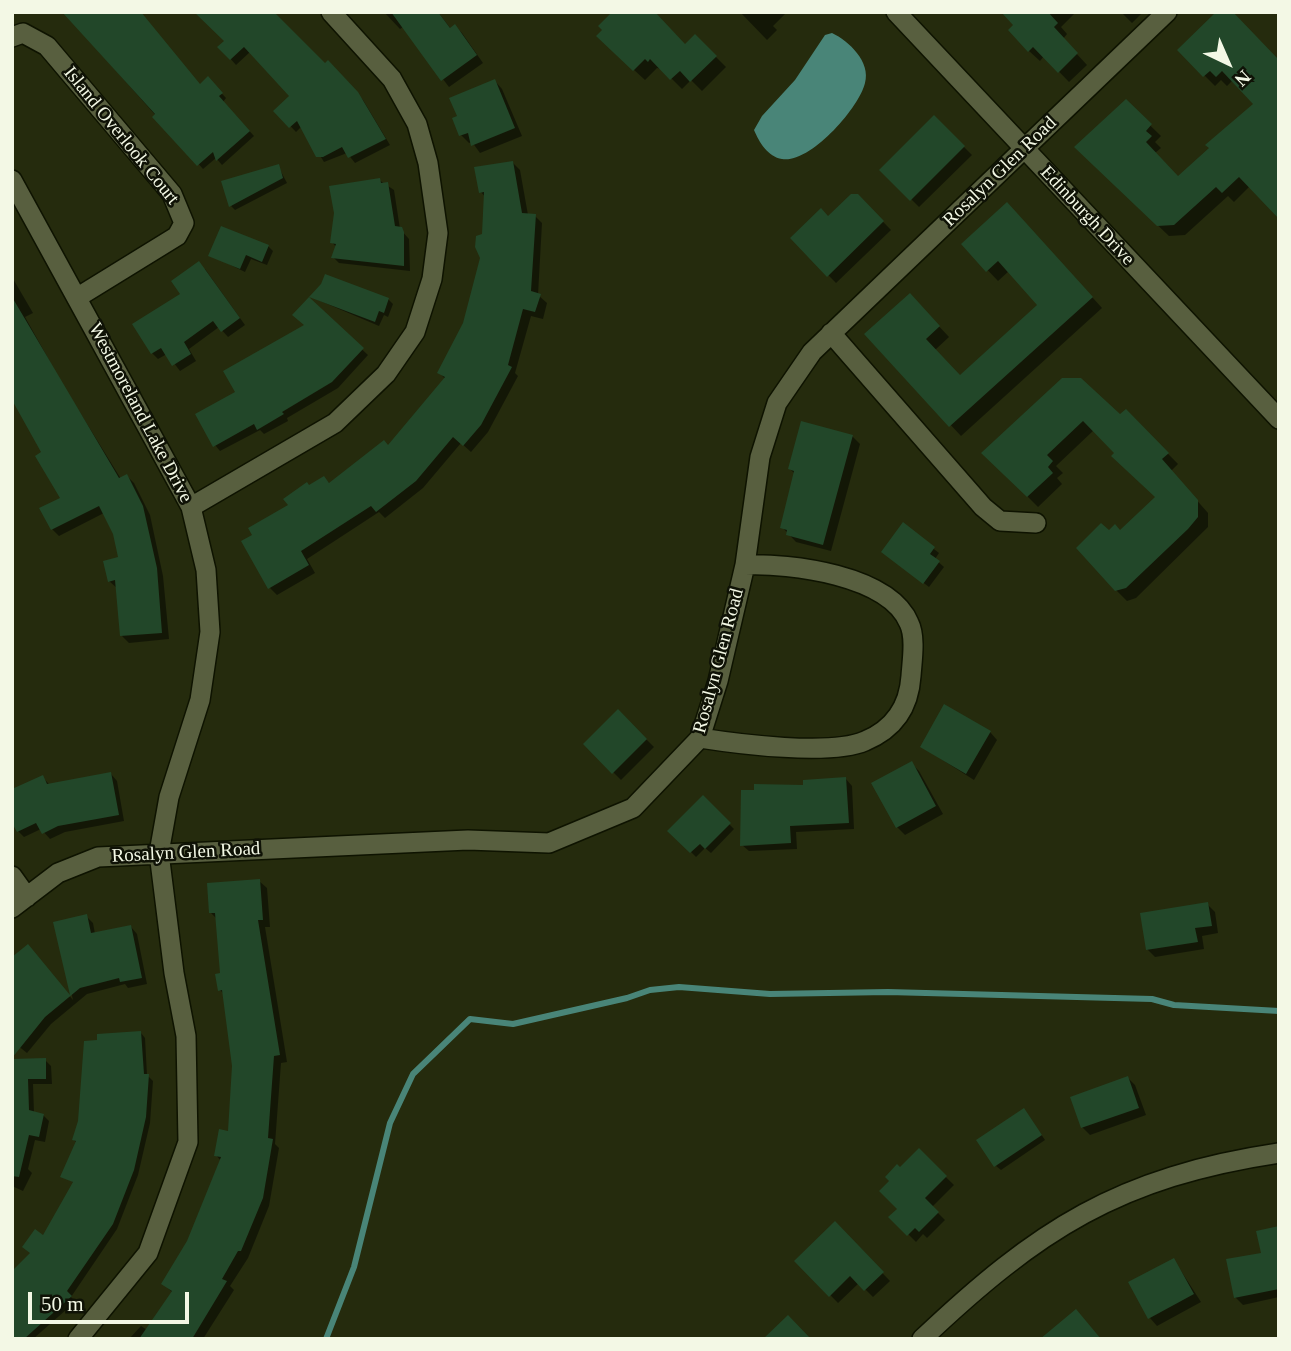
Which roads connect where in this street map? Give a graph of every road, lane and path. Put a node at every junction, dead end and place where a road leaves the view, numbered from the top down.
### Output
1 (331, 12) edge
2 (896, 12) edge
3 (1167, 12) edge
4 (12, 37) edge
5 (1024, 148) junction
6 (12, 180) edge
7 (78, 297) junction
8 (831, 334) junction
9 (1279, 419) edge
10 (191, 507) junction
11 (1036, 523) dead end
12 (745, 565) junction
13 (700, 738) junction
14 (159, 853) junction
15 (12, 876) edge
16 (20, 902) edge
17 (1279, 1153) edge
18 (78, 1339) edge
19 (922, 1339) edge

1 - 10 street
2 - 5 street, Edinburgh Drive
3 - 5 street, Rosalyn Glen Road
4 - 7 street, Island Overlook Court
5 - 8 street, Rosalyn Glen Road
5 - 9 street, Edinburgh Drive
6 - 7 street, Westmoreland Lake Drive
7 - 10 street, Westmoreland Lake Drive
8 - 11 street
8 - 12 street, Rosalyn Glen Road
10 - 14 street, Westmoreland Lake Drive
12 - 13 street, Rosalyn Glen Road
12 - 13 street
13 - 14 street, Rosalyn Glen Road
14 - 16 street, Rosalyn Glen Road
14 - 18 street, Westmoreland Lake Drive
15 - 16 street
17 - 19 street

